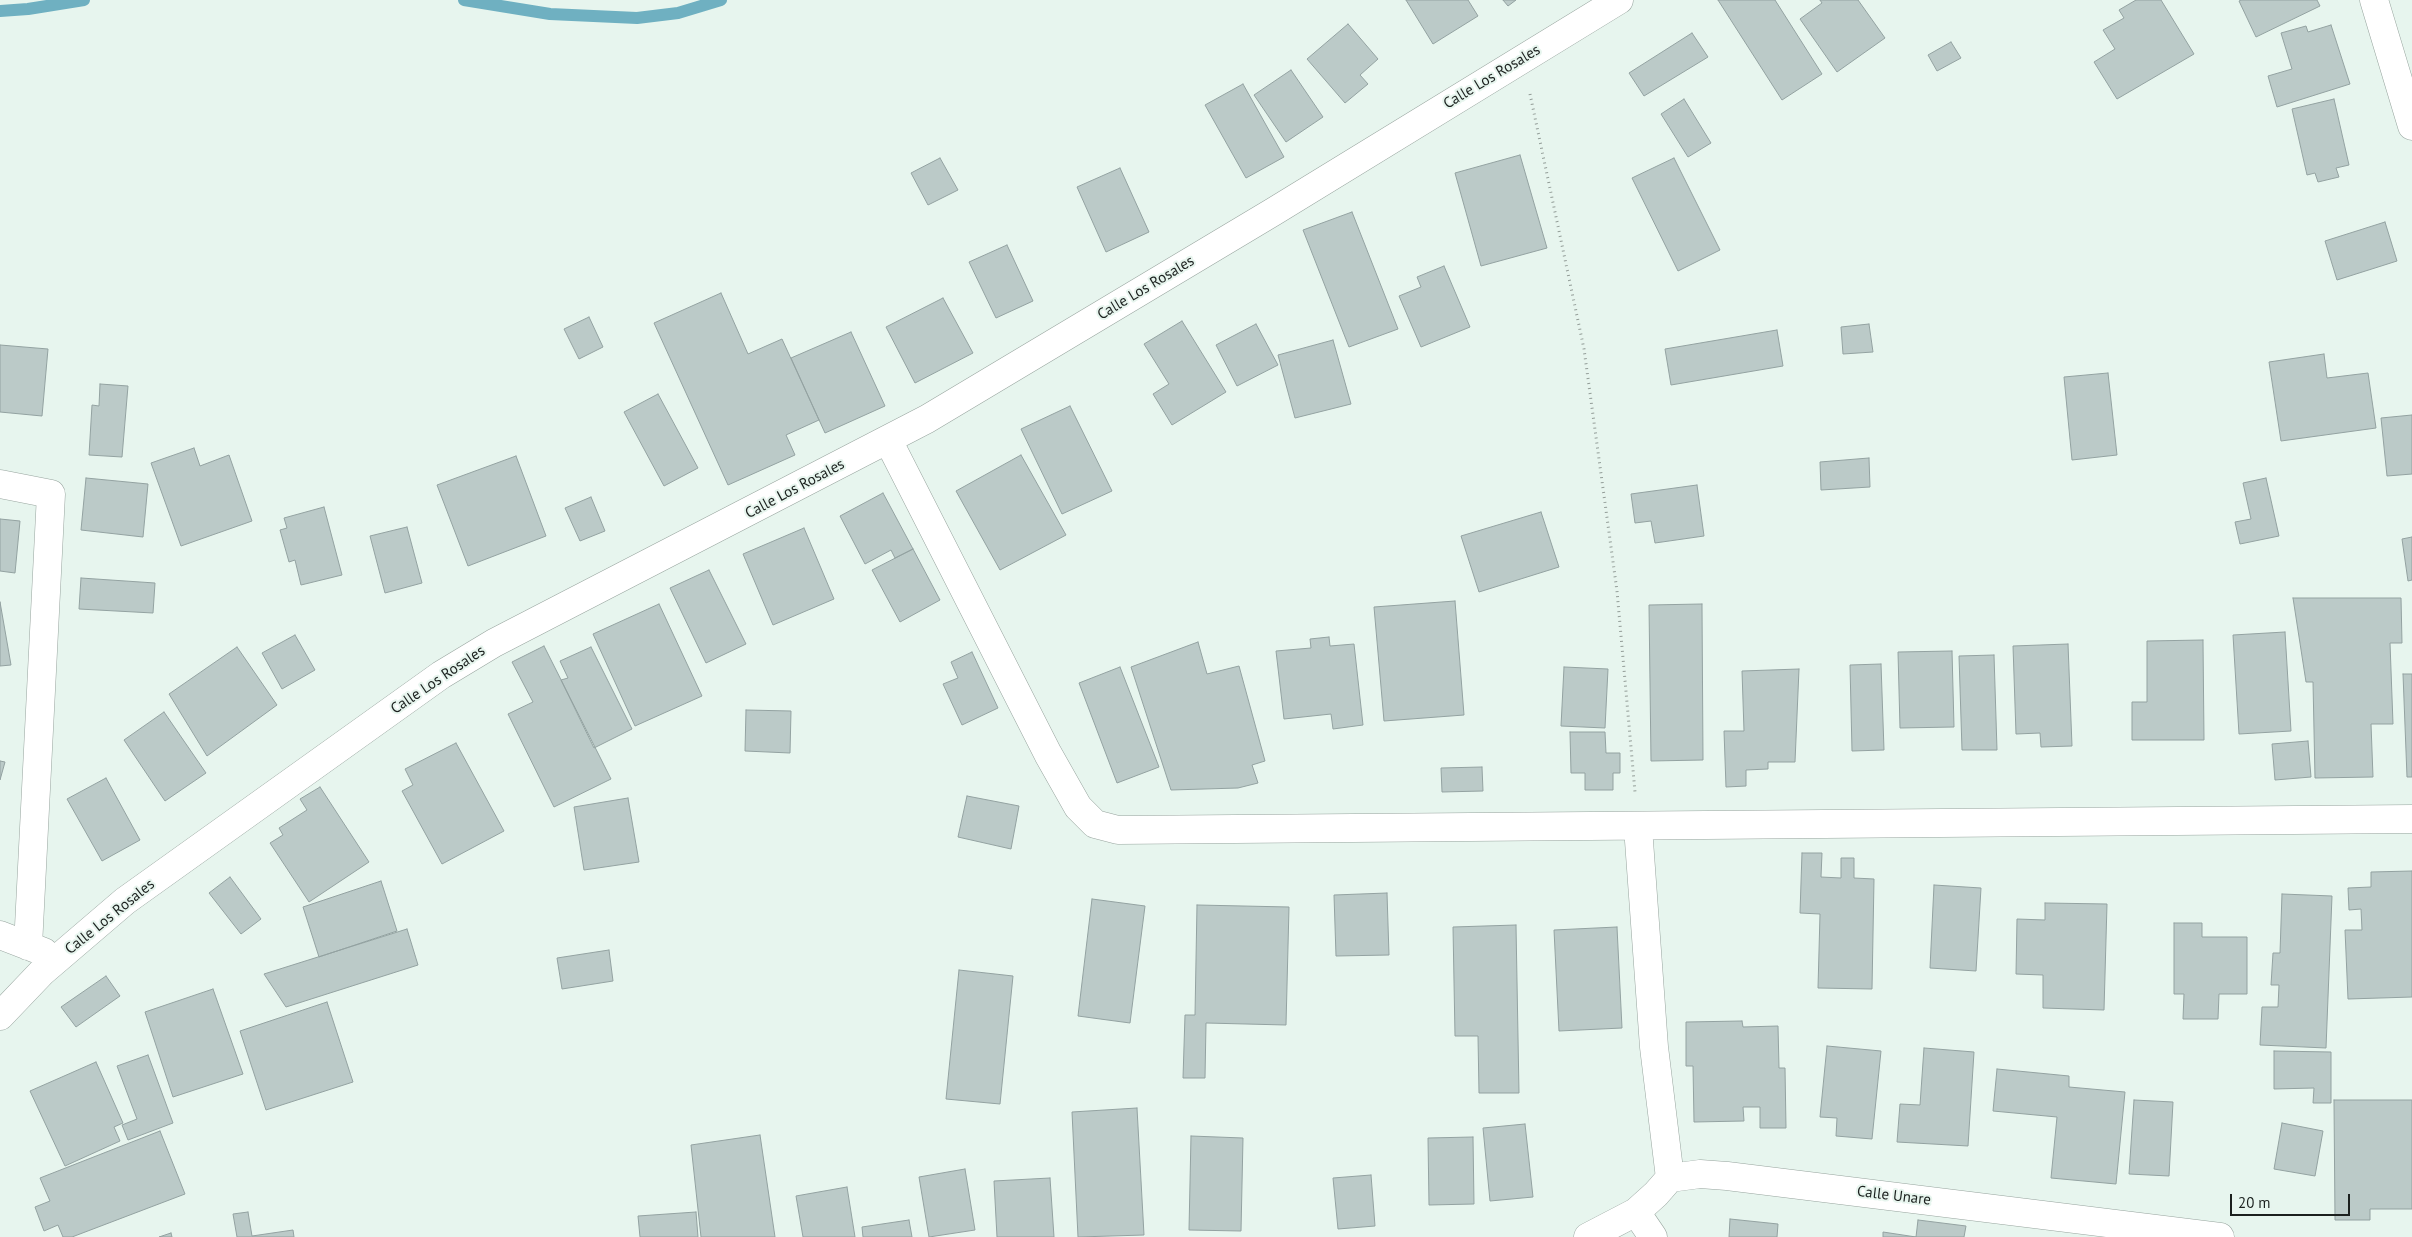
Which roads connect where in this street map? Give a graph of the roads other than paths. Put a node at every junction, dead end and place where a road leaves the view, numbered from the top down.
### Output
1 (1619, 0) edge
2 (2374, 0) edge
3 (2412, 126) edge
4 (888, 440) junction
5 (0, 484) edge
6 (2412, 819) edge
7 (1638, 827) junction
8 (0, 935) edge
9 (28, 946) junction
10 (59, 958) junction
11 (0, 1016) edge
12 (1670, 1178) junction
13 (1636, 1212) junction
14 (2073, 1228) edge
15 (1588, 1237) edge
16 (1653, 1237) edge
17 (2220, 1237) edge

1 - 4 street, Calle Los Rosales
2 - 3 street
4 - 7 street
4 - 10 street, Calle Los Rosales
5 - 9 street
6 - 7 street
7 - 12 street
8 - 9 street
9 - 10 street
10 - 11 street, Calle Los Rosales
12 - 13 street
12 - 14 street, Calle Unare
13 - 15 street
13 - 16 street
14 - 17 street, Calle Unare

